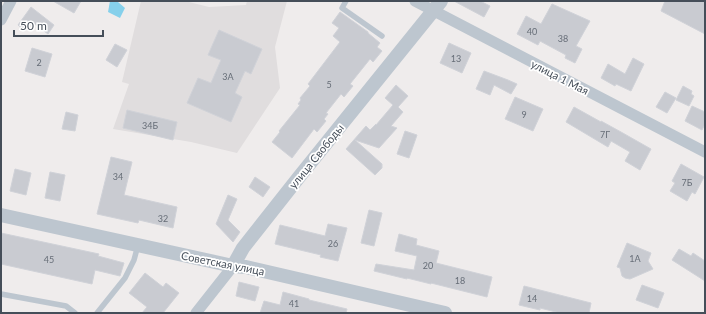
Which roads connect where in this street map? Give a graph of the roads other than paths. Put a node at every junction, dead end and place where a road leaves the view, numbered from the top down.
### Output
1 (11, 1) edge
2 (346, 1) edge
3 (415, 1) edge
4 (437, 6) edge
5 (1, 20) edge
6 (382, 36) dead end
7 (705, 152) edge
8 (1, 215) edge
9 (138, 245) junction
10 (234, 266) junction
11 (1, 294) edge
12 (75, 313) edge
13 (97, 313) edge
14 (196, 313) edge
15 (445, 313) edge

1 - 5 street
2 - 6 lane
3 - 4 street, улица 1 Мая
4 - 7 street, улица 1 Мая
4 - 10 street, улица Свободы
8 - 9 street, Советская улица
9 - 10 street, Советская улица
9 - 13 lane
10 - 14 street, улица Свободы
10 - 15 street, Советская улица
11 - 12 lane

